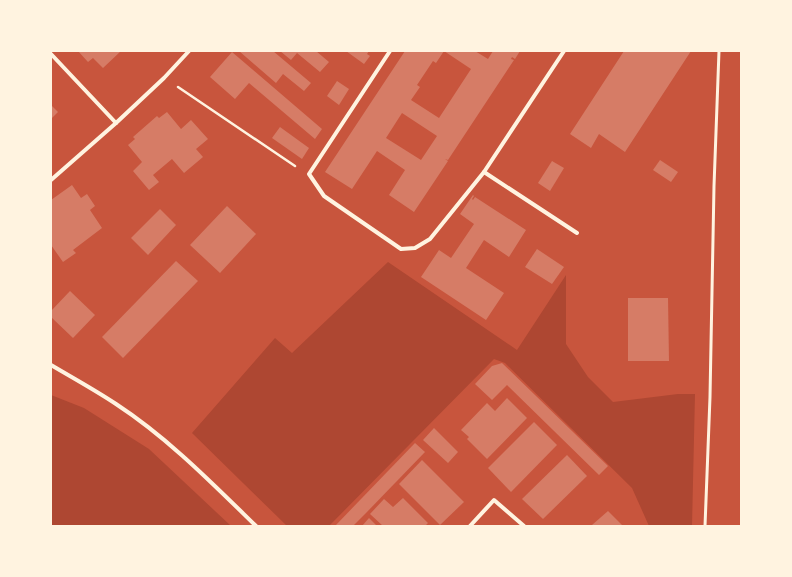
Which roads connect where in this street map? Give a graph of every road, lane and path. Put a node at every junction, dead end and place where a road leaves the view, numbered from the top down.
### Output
1 (189, 51) edge
2 (390, 51) edge
3 (564, 51) edge
4 (720, 51) edge
5 (51, 54) edge
6 (164, 78) junction
7 (116, 123) junction
8 (484, 172) junction
9 (309, 174) junction
10 (51, 180) edge
11 (577, 233) dead end
12 (51, 364) edge
13 (256, 526) edge
14 (470, 526) edge
15 (524, 526) edge
16 (705, 526) edge

1 - 6 street
2 - 9 street
3 - 8 street
4 - 16 lane
5 - 7 street
6 - 7 street
6 - 9 path
7 - 10 street
8 - 9 street
8 - 11 street
12 - 13 street
14 - 15 street

